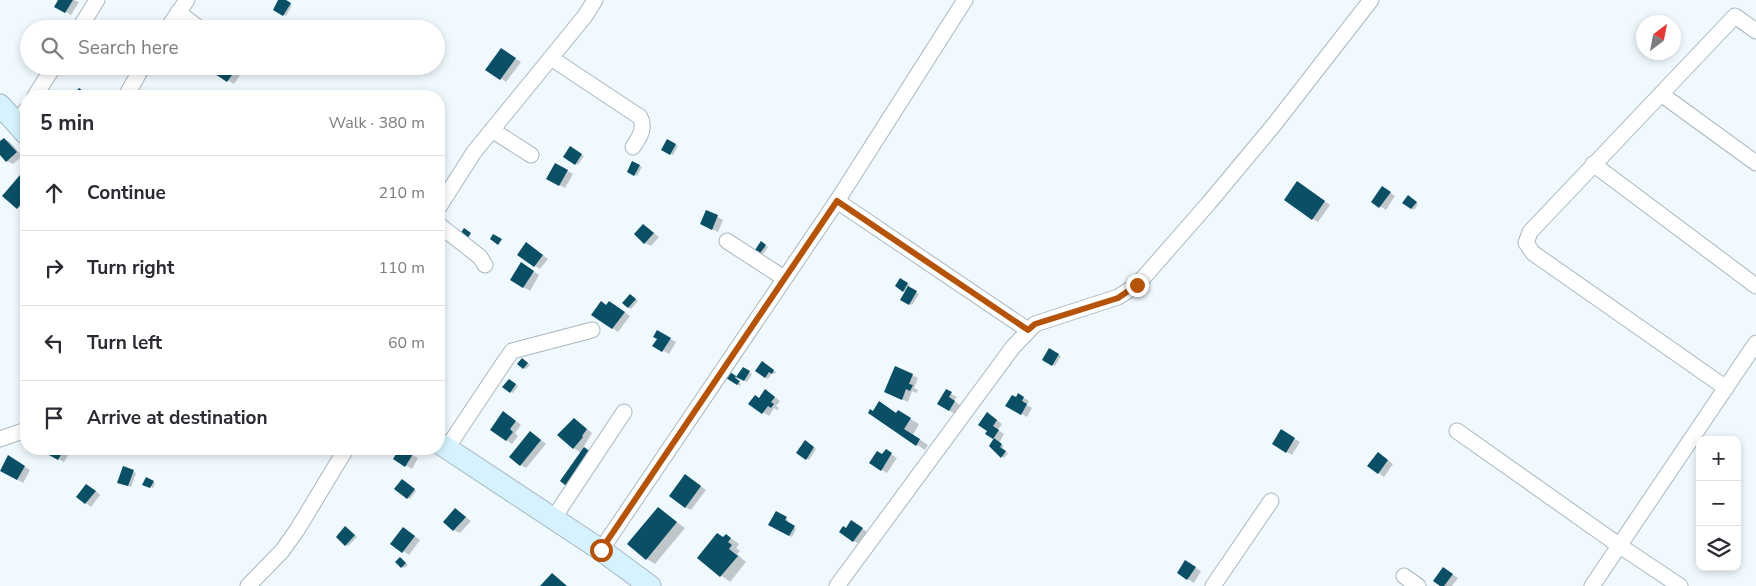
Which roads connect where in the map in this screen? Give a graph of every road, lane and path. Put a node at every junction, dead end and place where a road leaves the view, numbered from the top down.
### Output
1 (97, 0) edge
2 (595, 0) edge
3 (965, 0) edge
4 (1371, 0) edge
5 (182, 6) edge
6 (85, 20) edge
7 (173, 20) edge
8 (193, 20) edge
9 (1756, 31) edge
10 (551, 58) junction
11 (48, 75) edge
12 (138, 75) edge
13 (39, 90) edge
14 (129, 90) edge
15 (1661, 94) junction
16 (0, 104) edge
17 (20, 120) edge
18 (492, 130) junction
19 (633, 147) dead end
20 (531, 155) dead end
21 (1756, 163) edge
22 (1594, 164) junction
23 (445, 198) edge
24 (837, 201) junction
25 (445, 230) edge
26 (727, 241) dead end
27 (485, 265) dead end
28 (784, 278) junction
29 (1756, 286) edge
30 (592, 330) dead end
31 (1028, 330) junction
32 (1756, 343) edge
33 (1726, 388) junction
34 (624, 412) dead end
35 (1457, 431) dead end
36 (20, 432) edge
37 (0, 438) edge
38 (445, 443) edge
39 (445, 447) edge
40 (342, 455) edge
41 (1271, 501) dead end
42 (553, 519) junction
43 (1620, 546) junction
44 (601, 550) junction
45 (1404, 576) dead end
46 (248, 586) edge
47 (650, 586) edge
48 (836, 586) edge
49 (1213, 586) edge
50 (1418, 586) edge
51 (1592, 586) edge
52 (1680, 586) edge

1 - 6 street
2 - 10 street
3 - 24 street
4 - 31 street
5 - 7 street
5 - 8 street
9 - 15 street
10 - 18 street
10 - 19 street
11 - 13 street
12 - 14 street
15 - 21 street
15 - 22 street
16 - 17 street
18 - 20 street
18 - 23 street
22 - 29 street
22 - 33 street
24 - 28 street
24 - 31 street
25 - 27 street
26 - 28 street
28 - 44 street
30 - 38 street
31 - 48 street
32 - 33 street
33 - 43 street
34 - 42 street
35 - 43 street
36 - 37 street
39 - 42 street
40 - 46 street
41 - 49 street
42 - 44 street
43 - 51 street
43 - 52 street
44 - 47 street
45 - 50 street

